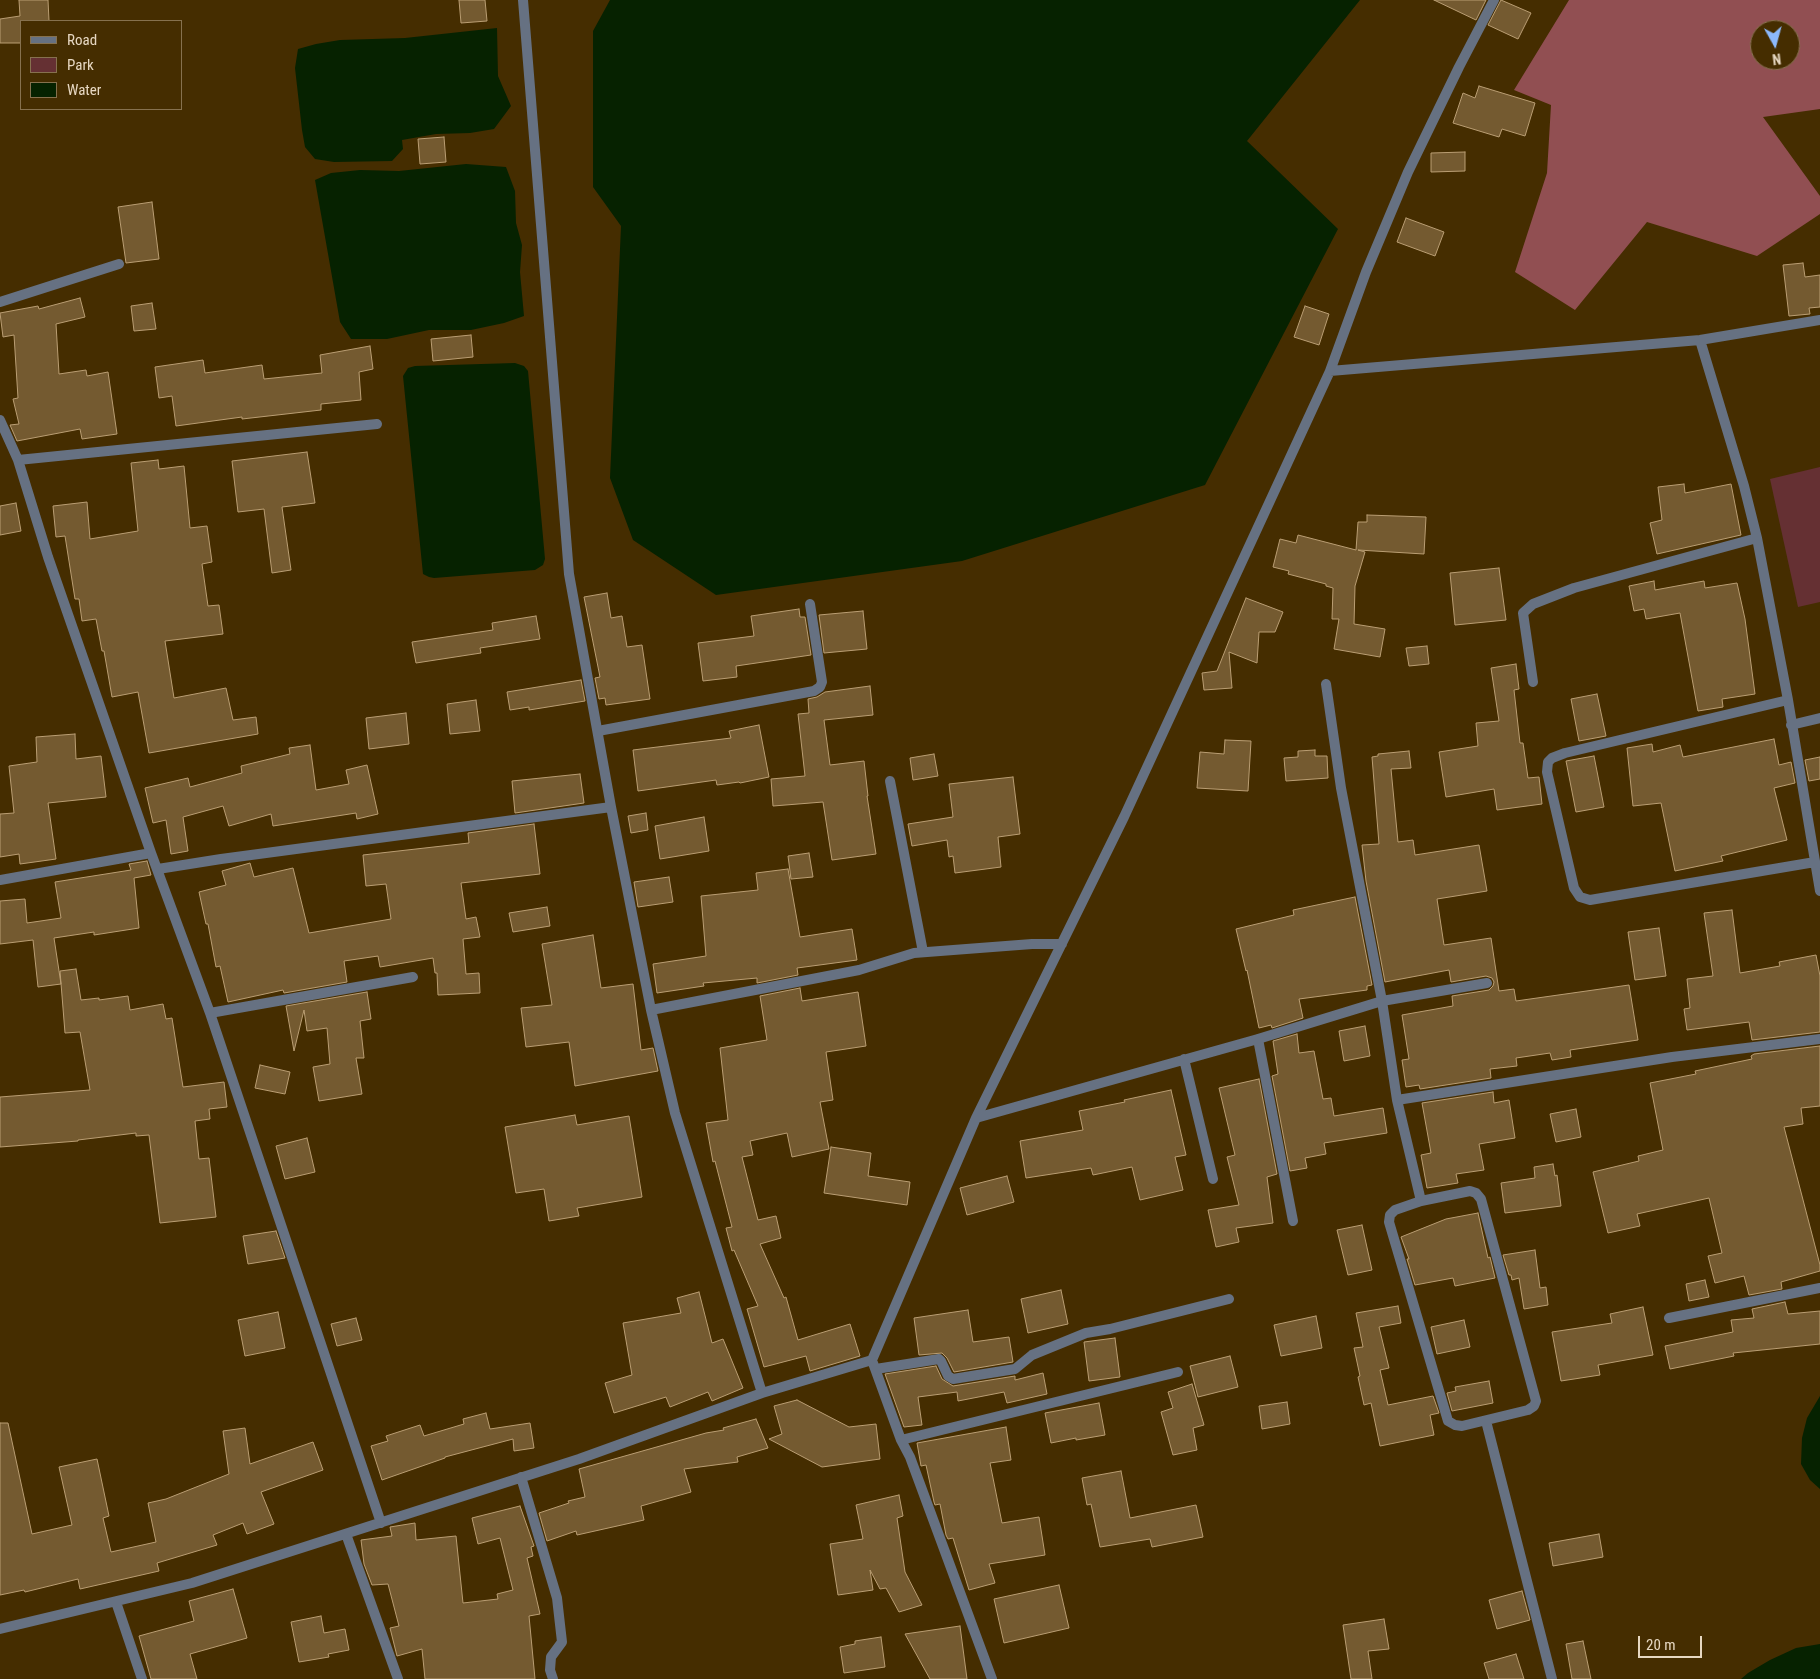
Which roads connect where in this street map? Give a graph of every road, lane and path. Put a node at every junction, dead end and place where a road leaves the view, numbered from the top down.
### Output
1 (523, 0) edge
2 (1494, 0) edge
3 (119, 264) dead end
4 (0, 302) edge
5 (1820, 320) edge
6 (1700, 340) junction
7 (1330, 371) junction
8 (0, 420) edge
9 (377, 424) dead end
10 (18, 460) junction
11 (1757, 538) junction
12 (810, 604) dead end
13 (1533, 682) dead end
14 (1326, 684) dead end
15 (1788, 700) junction
16 (1820, 718) edge
17 (1791, 725) junction
18 (598, 731) junction
19 (890, 781) dead end
20 (611, 807) junction
21 (151, 853) junction
22 (1815, 862) junction
23 (158, 869) junction
24 (0, 880) edge
25 (1820, 886) edge
26 (1062, 944) junction
27 (924, 952) junction
28 (413, 977) dead end
29 (1487, 982) dead end
30 (1382, 1002) junction
31 (651, 1010) junction
32 (210, 1014) junction
33 (1258, 1039) junction
34 (1820, 1039) edge
35 (1184, 1059) junction
36 (1397, 1100) junction
37 (976, 1118) junction
38 (1213, 1179) dead end
39 (1421, 1201) junction
40 (1293, 1220) dead end
41 (1820, 1288) edge
42 (1229, 1299) dead end
43 (1669, 1318) dead end
44 (874, 1364) junction
45 (1178, 1372) dead end
46 (762, 1393) junction
47 (1486, 1421) junction
48 (901, 1440) junction
49 (521, 1477) junction
50 (382, 1523) junction
51 (346, 1534) junction
52 (116, 1602) junction
53 (0, 1629) edge
54 (142, 1679) edge
55 (398, 1679) edge
56 (553, 1679) edge
57 (992, 1679) edge
58 (1552, 1679) edge

1 - 18 street
2 - 7 street
3 - 4 street
5 - 6 street
6 - 7 street
6 - 11 street
7 - 26 street
8 - 10 street
9 - 10 street
10 - 21 street
11 - 13 street
11 - 15 street
12 - 18 street
14 - 30 street
15 - 17 street
15 - 22 street
16 - 17 street
17 - 22 street
18 - 20 street
19 - 27 street
20 - 23 street
20 - 31 street
21 - 23 street
21 - 24 street
22 - 25 street
23 - 32 street
26 - 27 street
26 - 37 street
27 - 31 street
28 - 32 street
29 - 30 street
30 - 33 street
30 - 36 street
31 - 46 street
32 - 50 street
33 - 35 street
33 - 40 street
34 - 36 street
35 - 37 street
35 - 38 street
36 - 39 street
37 - 44 street
39 - 47 street
39 - 47 street
41 - 43 street
42 - 44 street
44 - 46 street
44 - 48 street
45 - 48 street
46 - 49 street
47 - 58 street
48 - 57 street
49 - 50 street
49 - 56 street
50 - 51 street
51 - 52 street
51 - 55 street
52 - 53 street
52 - 54 street

